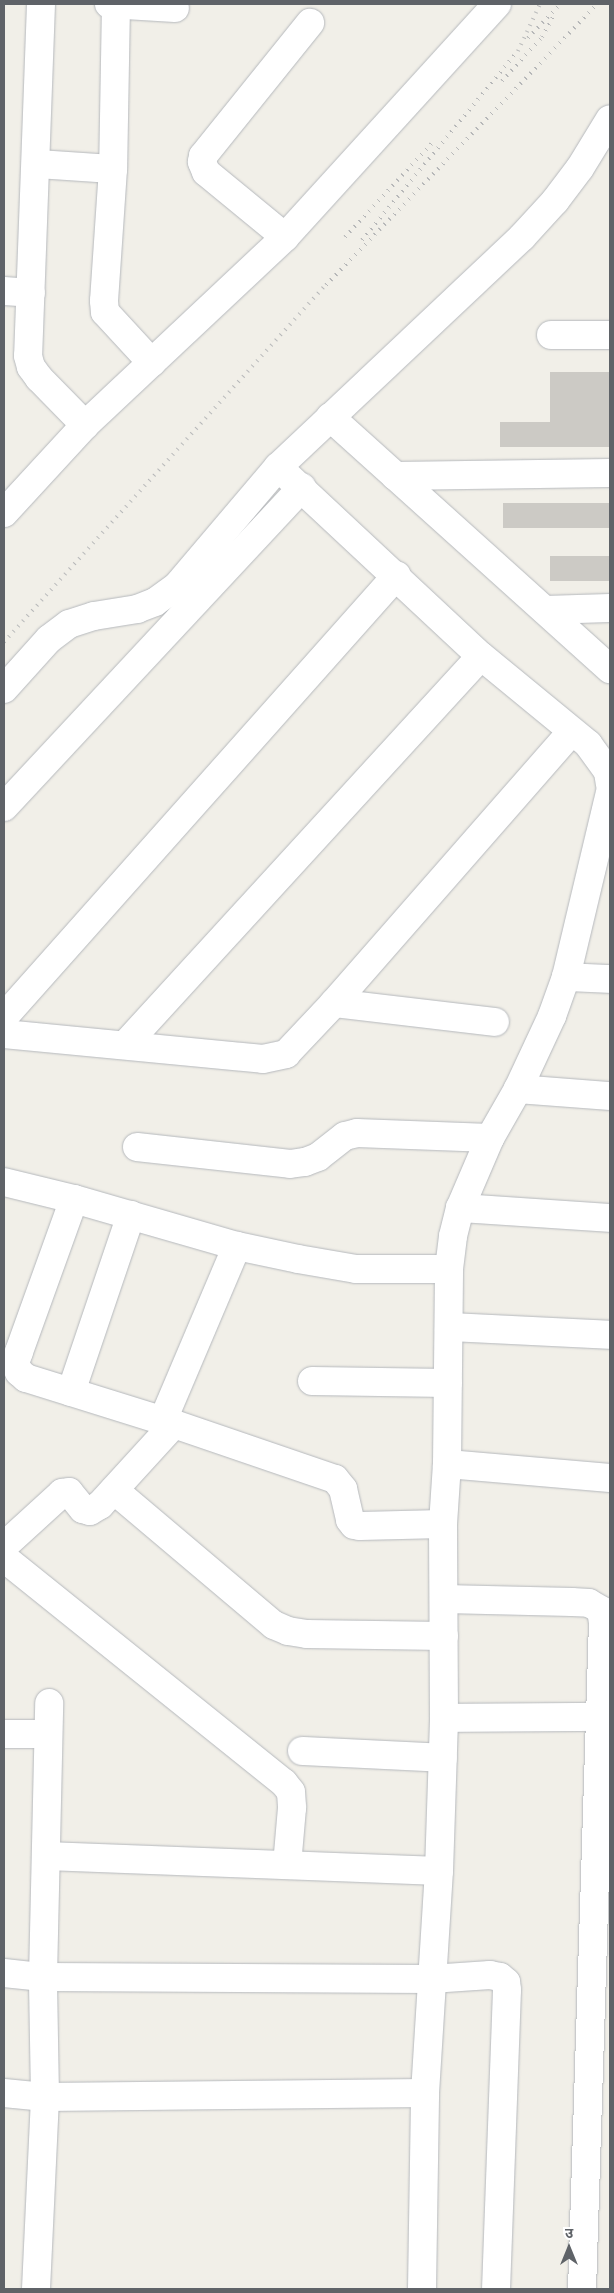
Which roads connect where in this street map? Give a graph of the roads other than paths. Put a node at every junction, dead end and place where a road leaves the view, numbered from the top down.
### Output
1 (41, 4) edge
2 (109, 4) edge
3 (116, 4) edge
4 (497, 4) edge
5 (175, 8) dead end
6 (310, 23) dead end
7 (610, 119) edge
8 (36, 164) junction
9 (113, 169) junction
10 (285, 237) junction
11 (4, 291) edge
12 (31, 293) junction
13 (551, 335) dead end
14 (610, 335) edge
15 (152, 363) junction
16 (330, 417) junction
17 (85, 425) junction
18 (278, 467) junction
19 (610, 473) edge
20 (395, 476) junction
21 (302, 487) junction
22 (4, 513) edge
23 (397, 575) junction
24 (610, 608) edge
25 (545, 610) junction
26 (481, 656) junction
27 (610, 669) edge
28 (4, 689) edge
29 (571, 732) junction
30 (610, 784) edge
31 (610, 792) edge
32 (4, 807) edge
33 (603, 858) edge
34 (566, 977) junction
35 (610, 979) edge
36 (334, 1003) junction
37 (4, 1018) edge
38 (495, 1022) dead end
39 (4, 1034) edge
40 (124, 1045) junction
41 (518, 1089) junction
42 (610, 1096) edge
43 (490, 1138) junction
44 (137, 1147) dead end
45 (4, 1182) edge
46 (74, 1199) junction
47 (460, 1208) junction
48 (131, 1216) junction
49 (610, 1218) edge
50 (237, 1246) junction
51 (449, 1268) junction
52 (449, 1327) junction
53 (610, 1335) edge
54 (312, 1381) dead end
55 (448, 1383) junction
56 (71, 1392) junction
57 (169, 1422) junction
58 (447, 1464) junction
59 (610, 1478) edge
60 (114, 1490) junction
61 (443, 1524) junction
62 (4, 1546) edge
63 (4, 1558) edge
64 (444, 1599) junction
65 (444, 1636) junction
66 (49, 1703) dead end
67 (600, 1717) junction
68 (444, 1718) junction
69 (4, 1734) edge
70 (48, 1734) junction
71 (302, 1751) dead end
72 (443, 1758) junction
73 (603, 1826) edge
74 (47, 1856) junction
75 (287, 1865) junction
76 (439, 1871) junction
77 (4, 1973) edge
78 (43, 1976) junction
79 (432, 1979) junction
80 (4, 2092) edge
81 (425, 2093) junction
82 (45, 2097) junction
83 (36, 2289) edge
84 (422, 2289) edge
85 (496, 2289) edge
86 (582, 2289) edge

1 - 8 street
2 - 3 street
3 - 5 street
3 - 9 street
4 - 10 street
6 - 10 street
7 - 16 street
8 - 9 street
8 - 12 street
9 - 15 street
10 - 15 street
11 - 12 street
12 - 17 street
13 - 14 street
15 - 17 street
16 - 18 street
16 - 20 street
17 - 22 street
18 - 21 street
18 - 28 street
19 - 20 street
20 - 25 street
21 - 23 street
21 - 32 street
23 - 26 street
23 - 37 street
24 - 25 street
25 - 27 street
26 - 29 street
26 - 40 street
29 - 30 street
29 - 36 street
31 - 33 street
33 - 34 street
34 - 35 street
34 - 41 street
36 - 38 street
36 - 40 street
39 - 40 street
41 - 42 street
41 - 43 street
43 - 44 street
43 - 47 street
45 - 46 street
46 - 48 street
46 - 56 street
47 - 49 street
47 - 51 street
48 - 50 street
48 - 56 street
50 - 51 street
50 - 57 street
51 - 52 street
52 - 53 street
52 - 55 street
54 - 55 street
55 - 58 street
56 - 57 street
57 - 60 street
57 - 61 street
58 - 59 street
58 - 61 street
60 - 62 street
60 - 65 street
61 - 64 street
63 - 75 street
64 - 65 street
64 - 67 street
65 - 68 street
66 - 70 street
67 - 68 street
67 - 73 street
68 - 72 street
69 - 70 street
70 - 74 street
71 - 72 street
72 - 76 street
73 - 86 street
74 - 75 street
74 - 78 street
75 - 76 street
76 - 79 street
77 - 78 street
78 - 79 street
78 - 82 street
79 - 81 street
79 - 85 street
80 - 82 street
81 - 82 street
81 - 84 street
82 - 83 street

